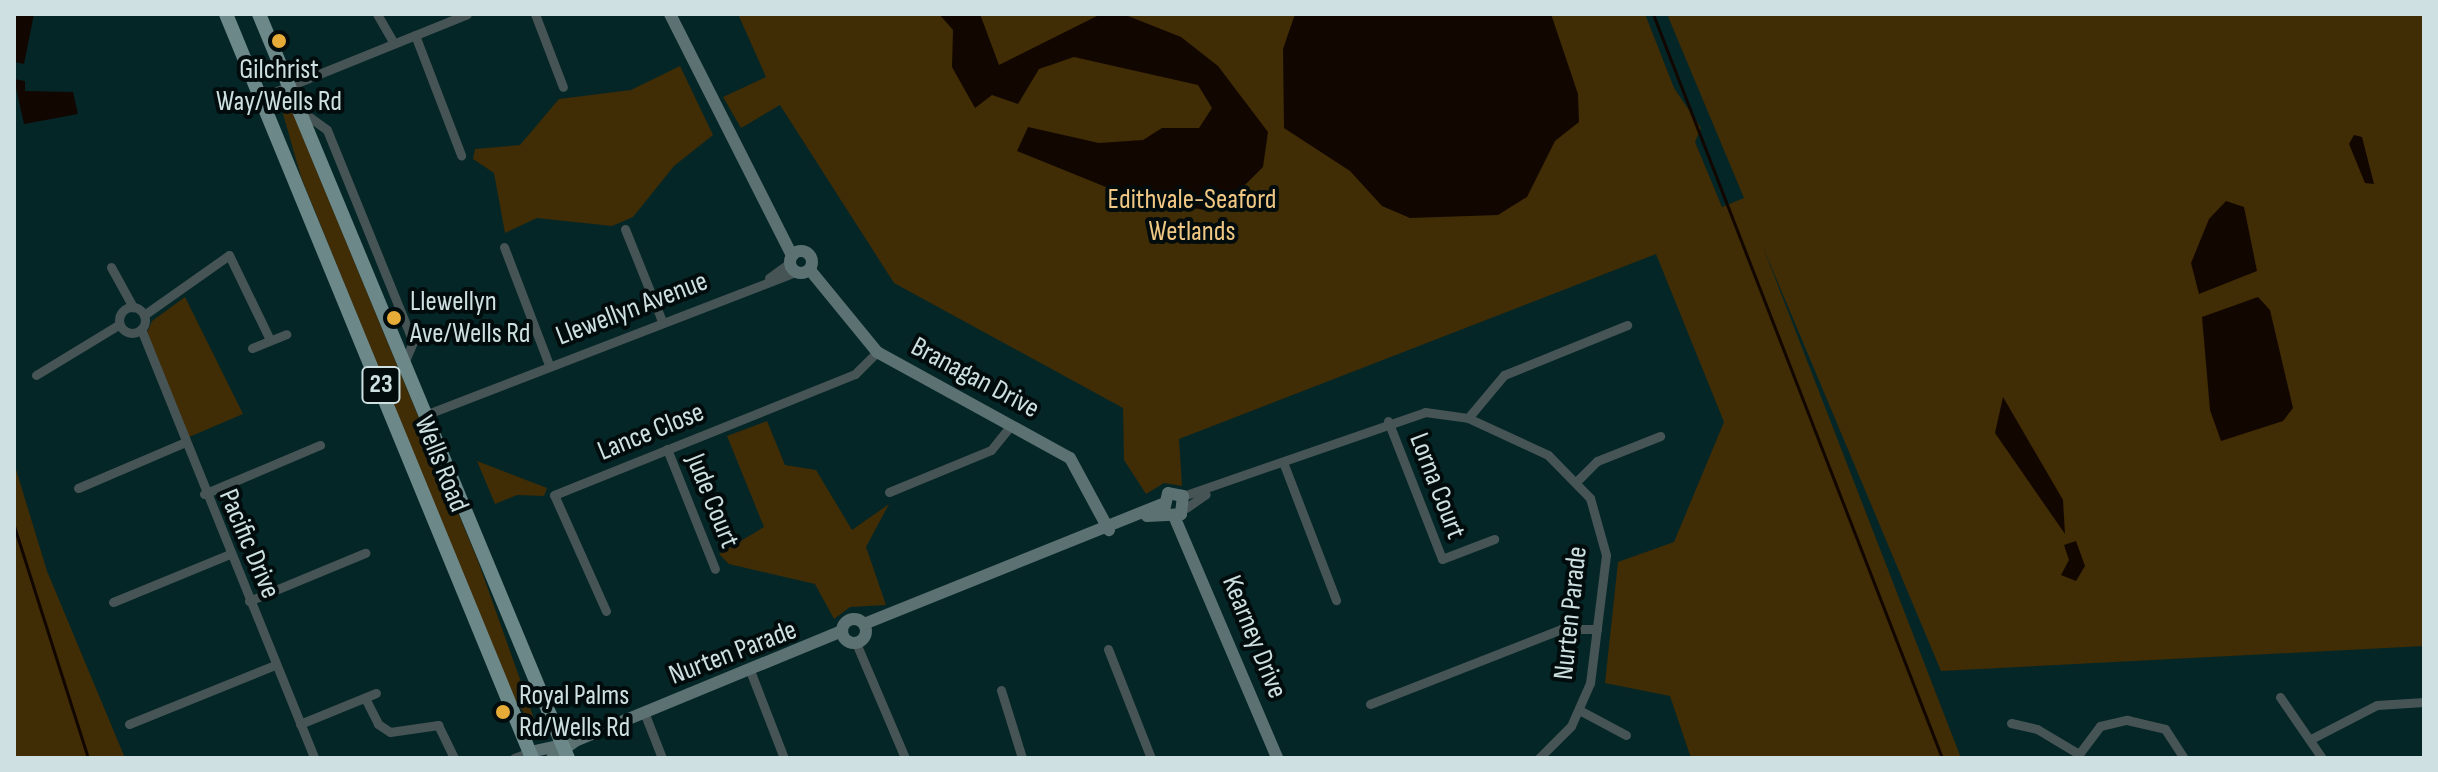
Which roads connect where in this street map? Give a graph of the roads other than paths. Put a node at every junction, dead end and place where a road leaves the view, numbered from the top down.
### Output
1 (226, 14) edge
2 (259, 14) edge
3 (377, 14) edge
4 (467, 14) edge
5 (535, 14) edge
6 (670, 14) edge
7 (415, 35) junction
8 (393, 42) junction
9 (289, 86) junction
10 (563, 87) dead end
11 (262, 97) junction
12 (461, 155) dead end
13 (625, 229) dead end
14 (504, 247) dead end
15 (798, 264) junction
16 (111, 267) dead end
17 (120, 290) junction
18 (133, 307) junction
19 (123, 311) junction
20 (144, 315) junction
21 (662, 321) junction
22 (120, 324) junction
23 (1627, 325) dead end
24 (141, 329) junction
25 (130, 332) junction
26 (286, 334) dead end
27 (270, 340) junction
28 (144, 348) junction
29 (252, 348) dead end
30 (877, 352) junction
31 (549, 365) junction
32 (36, 375) dead end
33 (425, 415) junction
34 (1468, 418) junction
35 (1388, 421) junction
36 (1011, 425) junction
37 (1660, 436) dead end
38 (183, 443) junction
39 (320, 445) dead end
40 (667, 449) junction
41 (1283, 462) junction
42 (1578, 480) junction
43 (78, 488) dead end
44 (889, 492) dead end
45 (204, 494) junction
46 (1176, 508) junction
47 (1105, 532) junction
48 (1494, 539) dead end
49 (365, 553) dead end
50 (230, 554) junction
51 (715, 569) dead end
52 (1336, 600) dead end
53 (249, 601) junction
54 (113, 602) dead end
55 (606, 611) dead end
56 (1597, 629) junction
57 (856, 635) junction
58 (1108, 649) dead end
59 (275, 665) junction
60 (751, 673) junction
61 (1001, 690) dead end
62 (376, 693) dead end
63 (2280, 697) dead end
64 (365, 698) junction
65 (2424, 702) edge
66 (1370, 704) dead end
67 (1581, 711) junction
68 (644, 712) junction
69 (2011, 723) dead end
70 (129, 724) dead end
71 (300, 724) junction
72 (1626, 735) dead end
73 (2311, 739) junction
74 (563, 751) edge
75 (531, 755) edge
76 (2078, 756) edge
77 (314, 758) edge
78 (454, 758) edge
79 (514, 758) edge
80 (662, 758) edge
81 (784, 758) edge
82 (905, 758) edge
83 (1022, 758) edge
84 (1151, 758) edge
85 (1277, 758) edge
86 (1539, 758) edge
87 (2184, 758) edge
88 (2322, 758) edge

1 - 11 main road, Wells Road / 23
2 - 9 main road, Wells Road / 23
3 - 8 street
4 - 7 street
5 - 10 street
6 - 15 street, Branagan Drive
7 - 8 street
7 - 12 street
8 - 9 street
9 - 11 street
9 - 33 main road, Wells Road / 23
11 - 75 main road, Wells Road / 23
13 - 21 street
14 - 31 street
15 - 21 street, Llewellyn Avenue
15 - 30 street, Branagan Drive
16 - 17 street
17 - 18 street
17 - 19 street
18 - 19 street
18 - 20 street
19 - 22 street
20 - 24 street
20 - 27 street
21 - 31 street, Llewellyn Avenue
22 - 25 street
22 - 32 street
23 - 34 street
24 - 25 street
24 - 28 street, Pacific Drive
25 - 28 street, Pacific Drive
26 - 27 street
27 - 29 street
28 - 38 street, Pacific Drive
30 - 36 street, Branagan Drive
30 - 40 street, Lance Close
31 - 33 street, Llewellyn Avenue
33 - 74 main road, Wells Road / 23
34 - 35 street, Nurten Parade
34 - 42 street, Nurten Parade
35 - 41 street, Nurten Parade
35 - 48 street, Lorna Court
36 - 44 street
36 - 47 street, Branagan Drive
37 - 42 street
38 - 43 street
38 - 45 street, Pacific Drive
39 - 45 street
40 - 51 street, Jude Court
40 - 55 street, Lance Close
41 - 46 street, Nurten Parade
41 - 52 street
42 - 56 street, Nurten Parade
45 - 50 street, Pacific Drive
46 - 47 street, Nurten Parade
46 - 85 street, Kearney Drive
47 - 57 street, Nurten Parade
49 - 53 street
50 - 53 street, Pacific Drive
50 - 54 street
53 - 59 street, Pacific Drive
56 - 66 street
56 - 67 street, Nurten Parade
57 - 60 street, Nurten Parade
57 - 82 street
58 - 84 street
59 - 70 street
59 - 71 street, Pacific Drive
60 - 68 street, Nurten Parade
60 - 81 street
61 - 83 street
62 - 64 street
63 - 73 street
64 - 71 street
64 - 78 street
65 - 73 street
67 - 72 street
67 - 86 street, Nurten Parade
68 - 74 street, Nurten Parade
68 - 80 street
69 - 76 street
71 - 77 street, Pacific Drive
73 - 88 street
74 - 75 street, Nurten Parade
75 - 79 street
76 - 87 street

